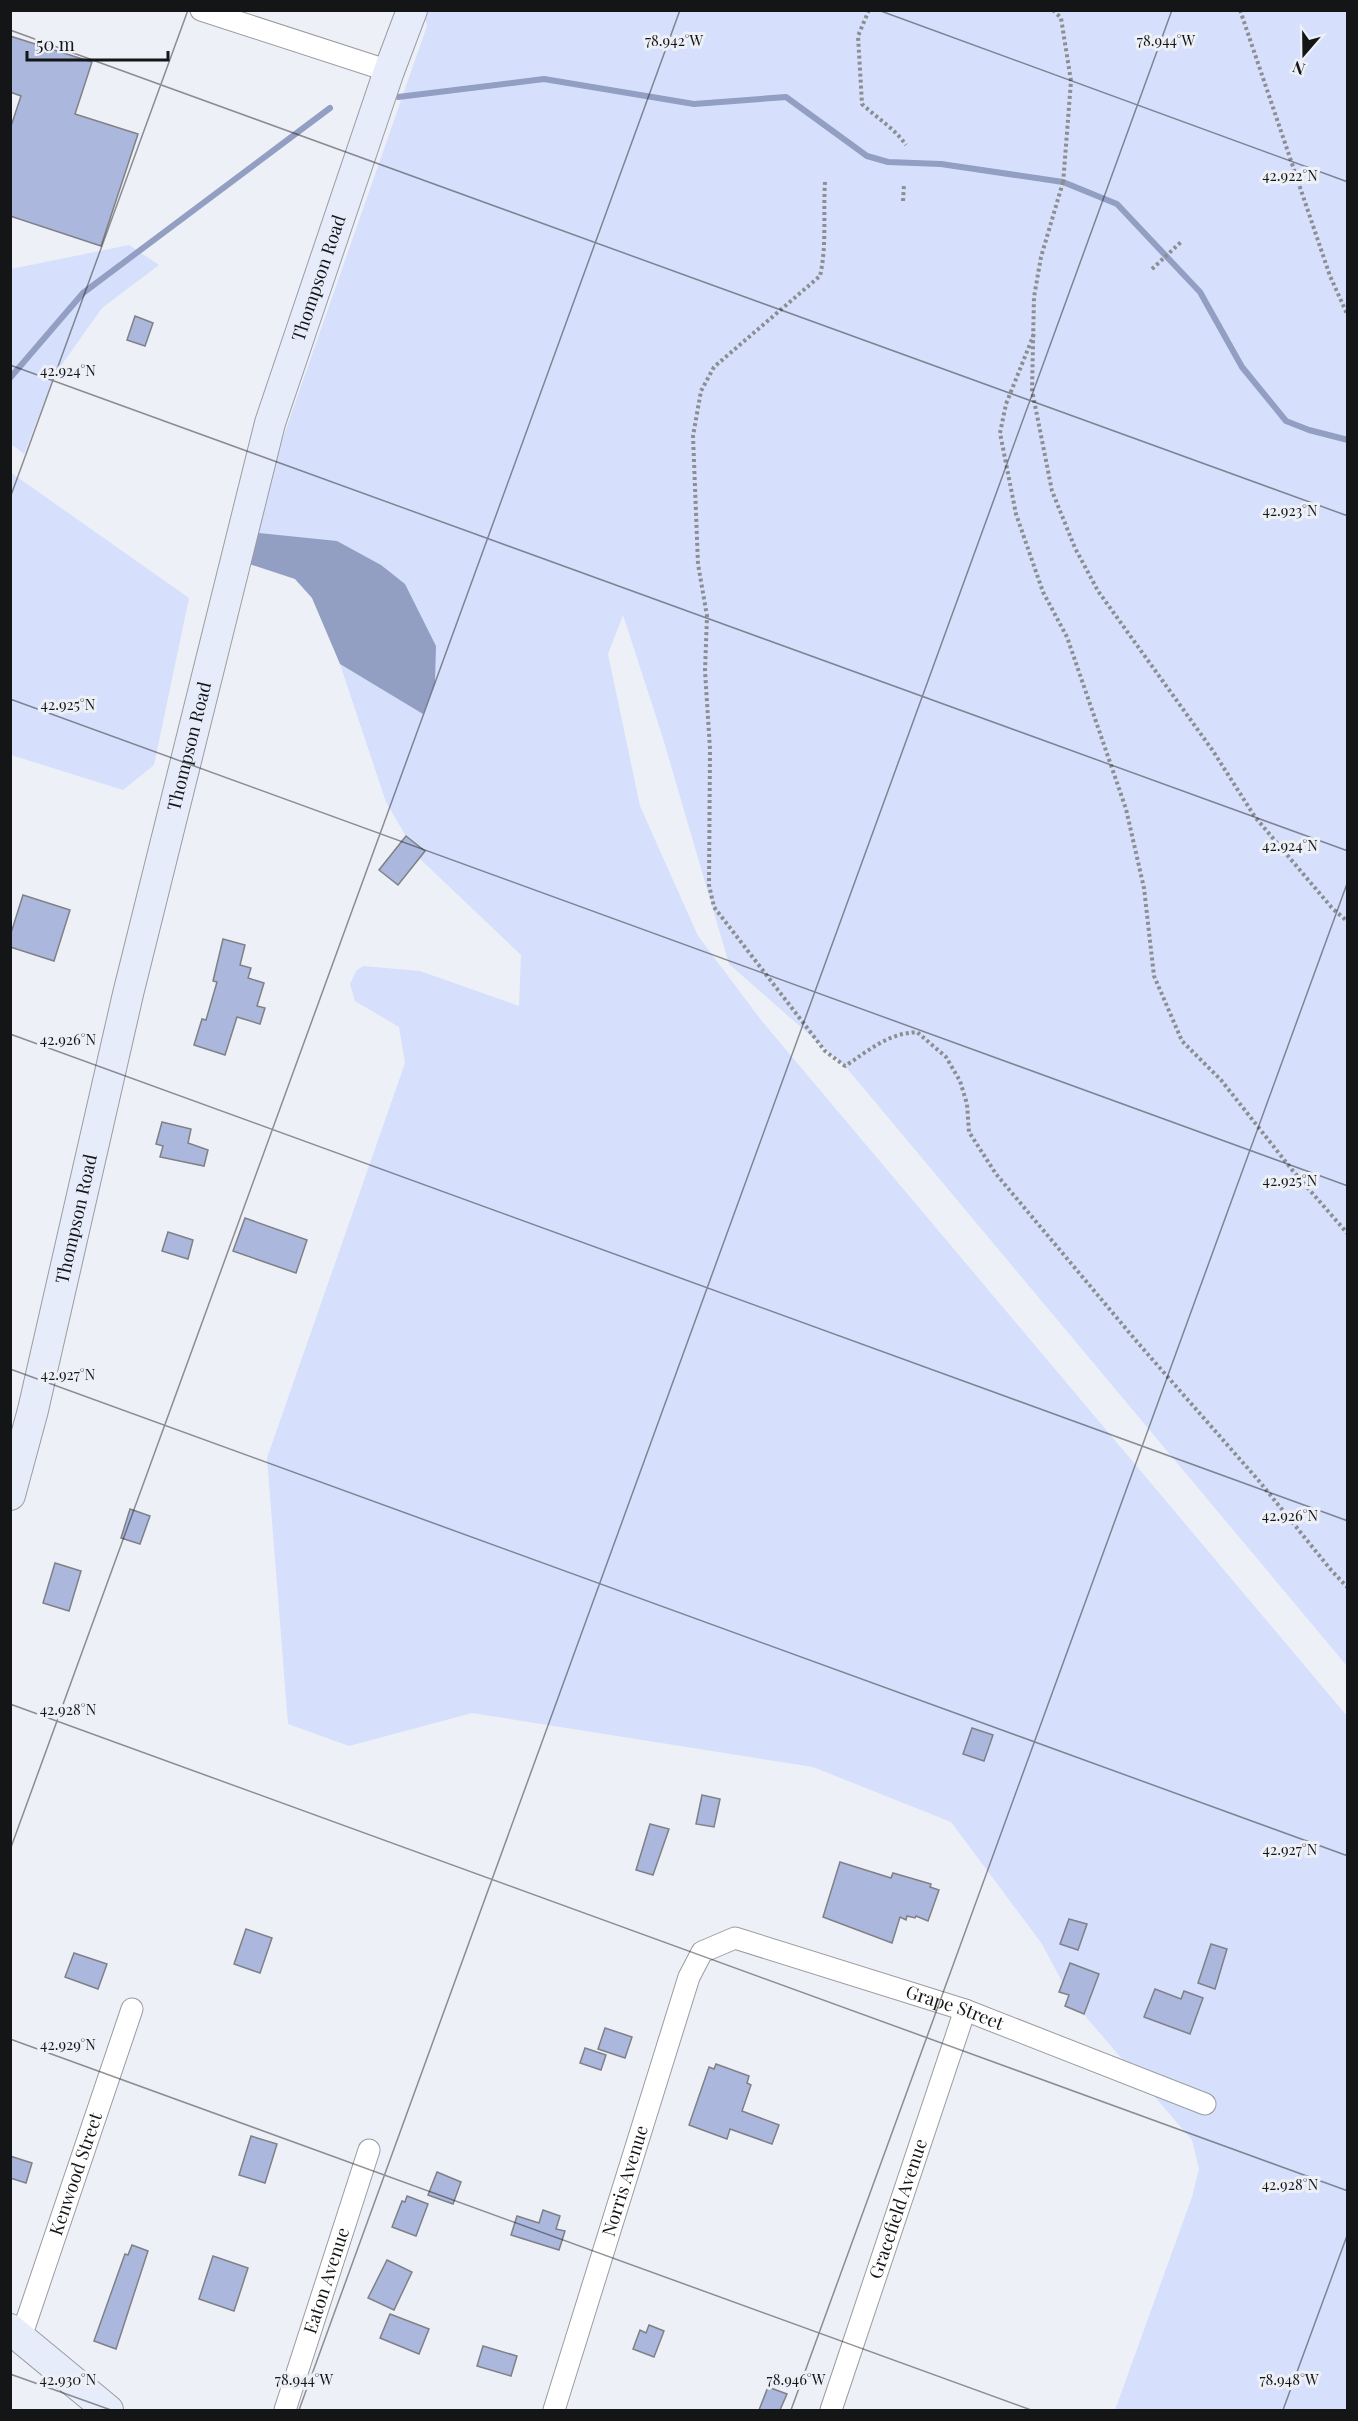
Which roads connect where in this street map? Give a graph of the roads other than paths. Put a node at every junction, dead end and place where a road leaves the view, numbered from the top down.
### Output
1 (201, 10) edge
2 (412, 10) edge
3 (389, 71) junction
4 (10, 1495) edge
5 (702, 1952) joint
6 (132, 2009) dead end
7 (965, 2010) junction
8 (1205, 2104) dead end
9 (369, 2150) dead end
10 (16, 2333) edge
11 (108, 2410) edge
12 (285, 2410) edge
13 (554, 2410) edge
14 (831, 2410) edge

1 - 3 street
2 - 3 main road, Thompson Road
3 - 4 main road, Thompson Road
5 - 7 street, Grape Street
5 - 13 street, Norris Avenue
6 - 10 street, Kenwood Street
7 - 8 street, Grape Street
7 - 14 street, Gracefield Avenue
9 - 12 street, Eaton Avenue
10 - 11 main road

